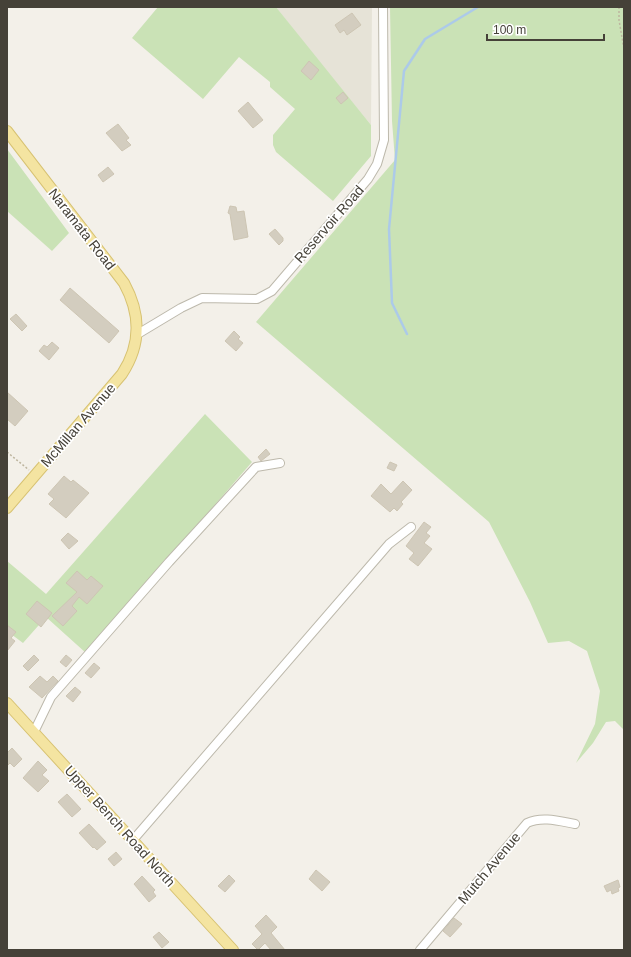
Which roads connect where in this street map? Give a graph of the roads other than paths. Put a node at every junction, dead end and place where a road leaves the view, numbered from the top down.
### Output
1 (383, 7) edge
2 (7, 131) edge
3 (136, 335) junction
4 (280, 463) dead end
5 (7, 508) edge
6 (411, 527) dead end
7 (7, 703) edge
8 (34, 732) junction
9 (575, 824) dead end
10 (133, 840) junction
11 (233, 950) edge
12 (420, 950) edge

1 - 3 street, Reservoir Road
2 - 3 main road, Naramata Road
3 - 5 main road, McMillan Avenue
4 - 8 street
6 - 10 street
7 - 8 main road, Upper Bench Road North
8 - 10 main road, Upper Bench Road North
9 - 12 street, Mutch Avenue
10 - 11 main road, Upper Bench Road North

